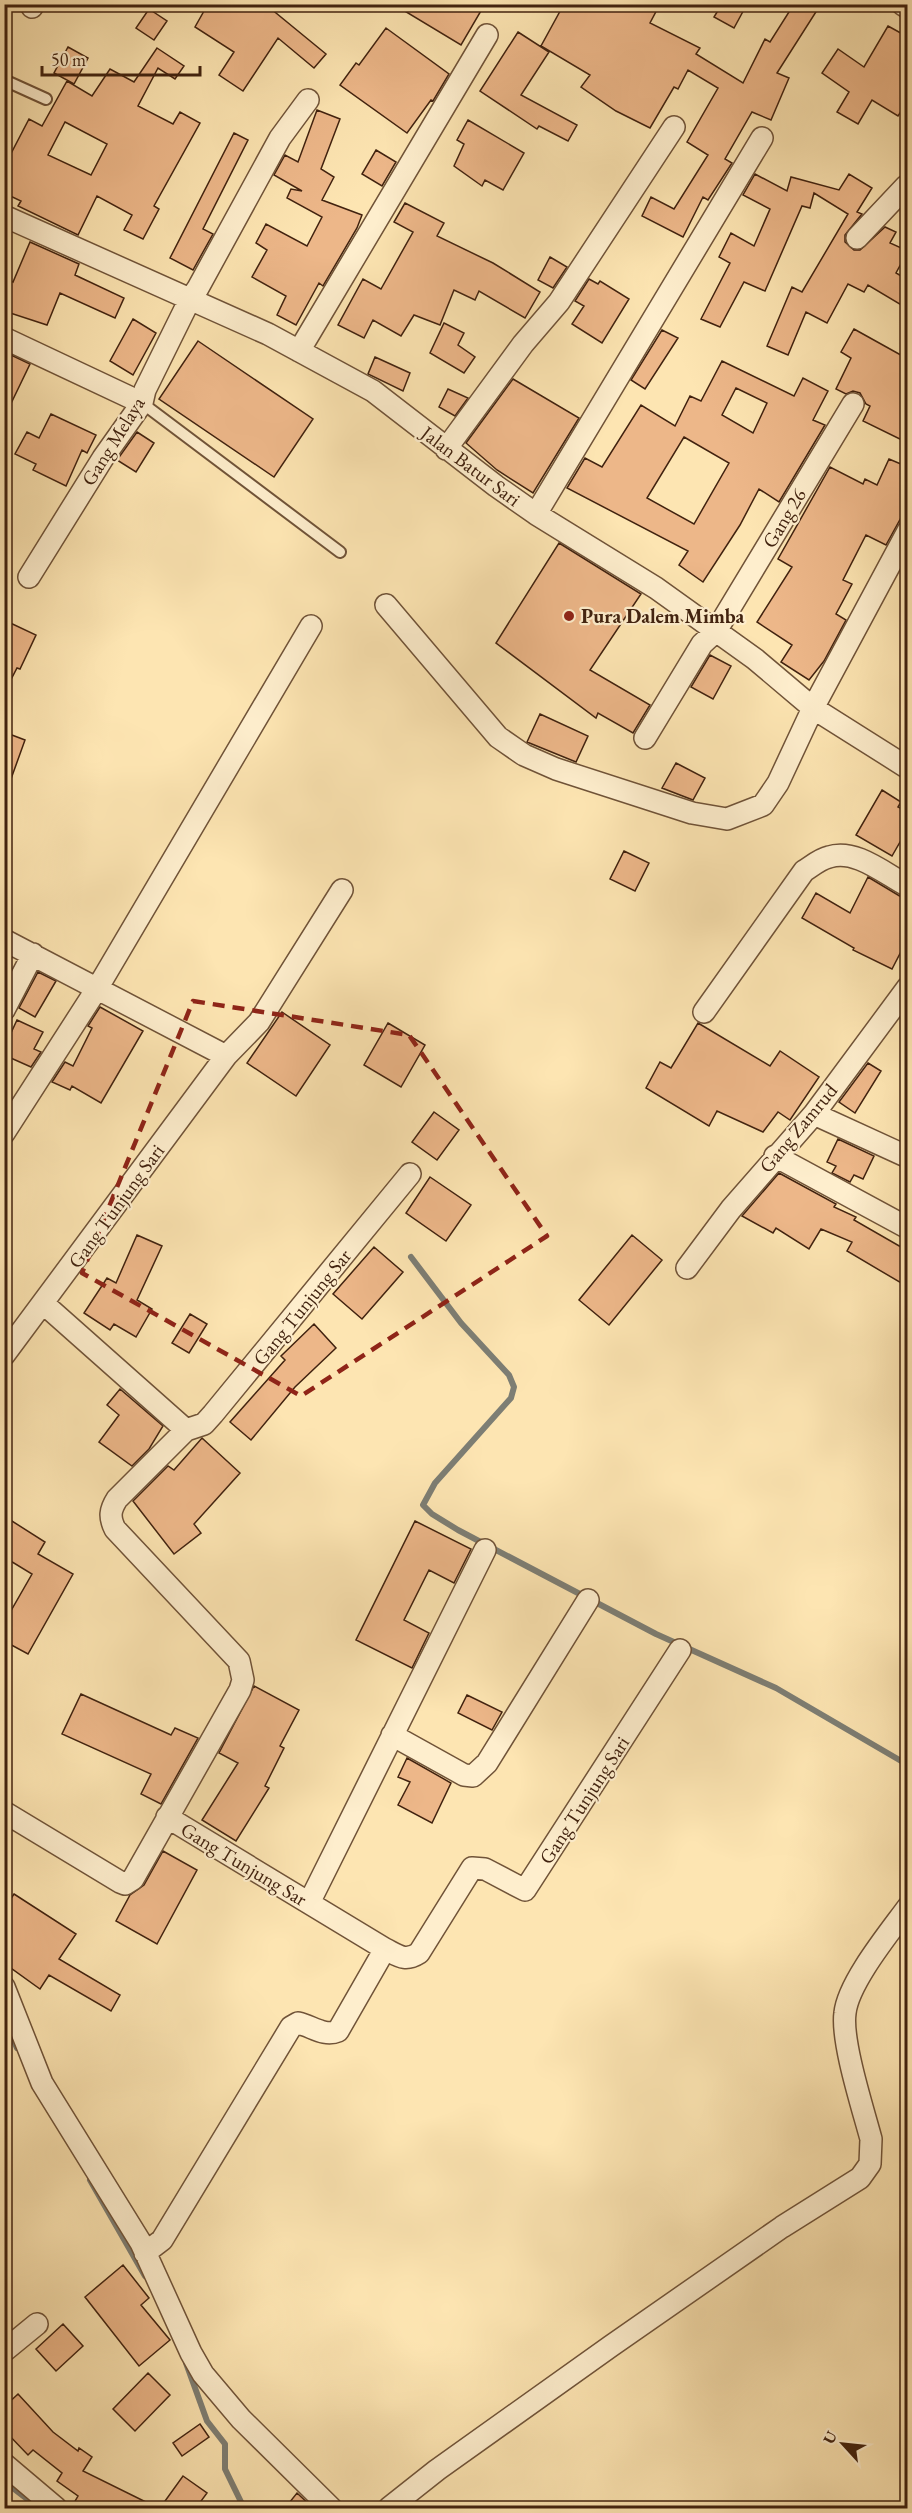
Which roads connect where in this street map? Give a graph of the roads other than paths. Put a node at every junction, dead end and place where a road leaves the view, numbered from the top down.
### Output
1 (902, 4) edge
2 (908, 8) edge
3 (487, 35) dead end
4 (4, 80) edge
5 (46, 99) dead end
6 (308, 100) dead end
7 (674, 127) dead end
8 (762, 138) dead end
9 (907, 185) edge
10 (4, 216) edge
11 (857, 238) dead end
12 (189, 300) junction
13 (4, 338) edge
14 (300, 351) junction
15 (142, 403) junction
16 (853, 404) dead end
17 (446, 448) junction
18 (536, 514) junction
19 (908, 531) edge
20 (340, 552) dead end
21 (29, 577) dead end
22 (386, 605) dead end
23 (311, 626) dead end
24 (716, 632) junction
25 (813, 708) junction
26 (645, 738) dead end
27 (908, 768) edge
28 (908, 886) edge
29 (342, 890) dead end
30 (4, 940) edge
31 (33, 954) junction
32 (98, 987) junction
33 (904, 997) edge
34 (4, 1010) edge
35 (704, 1011) dead end
36 (226, 1056) junction
37 (814, 1114) junction
38 (4, 1133) edge
39 (775, 1156) junction
40 (908, 1156) edge
41 (410, 1174) dead end
42 (908, 1228) edge
43 (687, 1268) dead end
44 (44, 1304) junction
45 (4, 1355) edge
46 (186, 1430) junction
47 (485, 1550) dead end
48 (588, 1600) dead end
49 (681, 1650) dead end
50 (392, 1735) junction
51 (4, 1812) edge
52 (167, 1817) junction
53 (464, 1878) joint
54 (309, 1903) junction
55 (905, 1911) edge
56 (386, 1949) junction
57 (4, 1987) edge
58 (145, 2253) junction
59 (38, 2324) dead end
60 (4, 2351) edge
61 (4, 2464) edge
62 (56, 2508) edge
63 (331, 2508) edge
64 (388, 2508) edge

1 - 2 street
3 - 14 street
4 - 5 lane
6 - 12 street, Gang Melaya
7 - 17 street
8 - 18 street
9 - 11 street
10 - 12 street, Jalan Batur Sari
12 - 14 street, Jalan Batur Sari
12 - 15 street, Gang Melaya
13 - 15 street
14 - 17 street, Jalan Batur Sari
15 - 20 lane
15 - 21 street, Gang Melaya
16 - 24 street, Gang 26
17 - 18 street, Jalan Batur Sari
18 - 24 street, Jalan Batur Sari
19 - 25 street
22 - 25 street
23 - 32 street
24 - 25 street, Jalan Batur Sari
24 - 26 street, Gang 26
25 - 27 street, Jalan Batur Sari
28 - 35 street
29 - 36 street, Gang Tunjung Sari
30 - 31 street
31 - 32 street
31 - 34 street
32 - 36 street
32 - 38 street
33 - 37 street, Gang Zamrud
36 - 44 street, Gang Tunjung Sari
37 - 39 street, Gang Zamrud
37 - 40 street
39 - 42 street
39 - 43 street, Gang Zamrud
41 - 46 street, Gang Tunjung Sar
44 - 45 street, Gang Tunjung Sari
44 - 46 street
46 - 52 street, Gang Tunjung Sar
47 - 50 street
48 - 50 street
49 - 53 street, Gang Tunjung Sari
50 - 54 street
51 - 52 street
52 - 54 street, Gang Tunjung Sar
53 - 56 street, Gang Tunjung Sar
54 - 56 street, Gang Tunjung Sar
55 - 64 street
56 - 58 street
57 - 58 street
58 - 63 street
59 - 60 street
61 - 62 street

